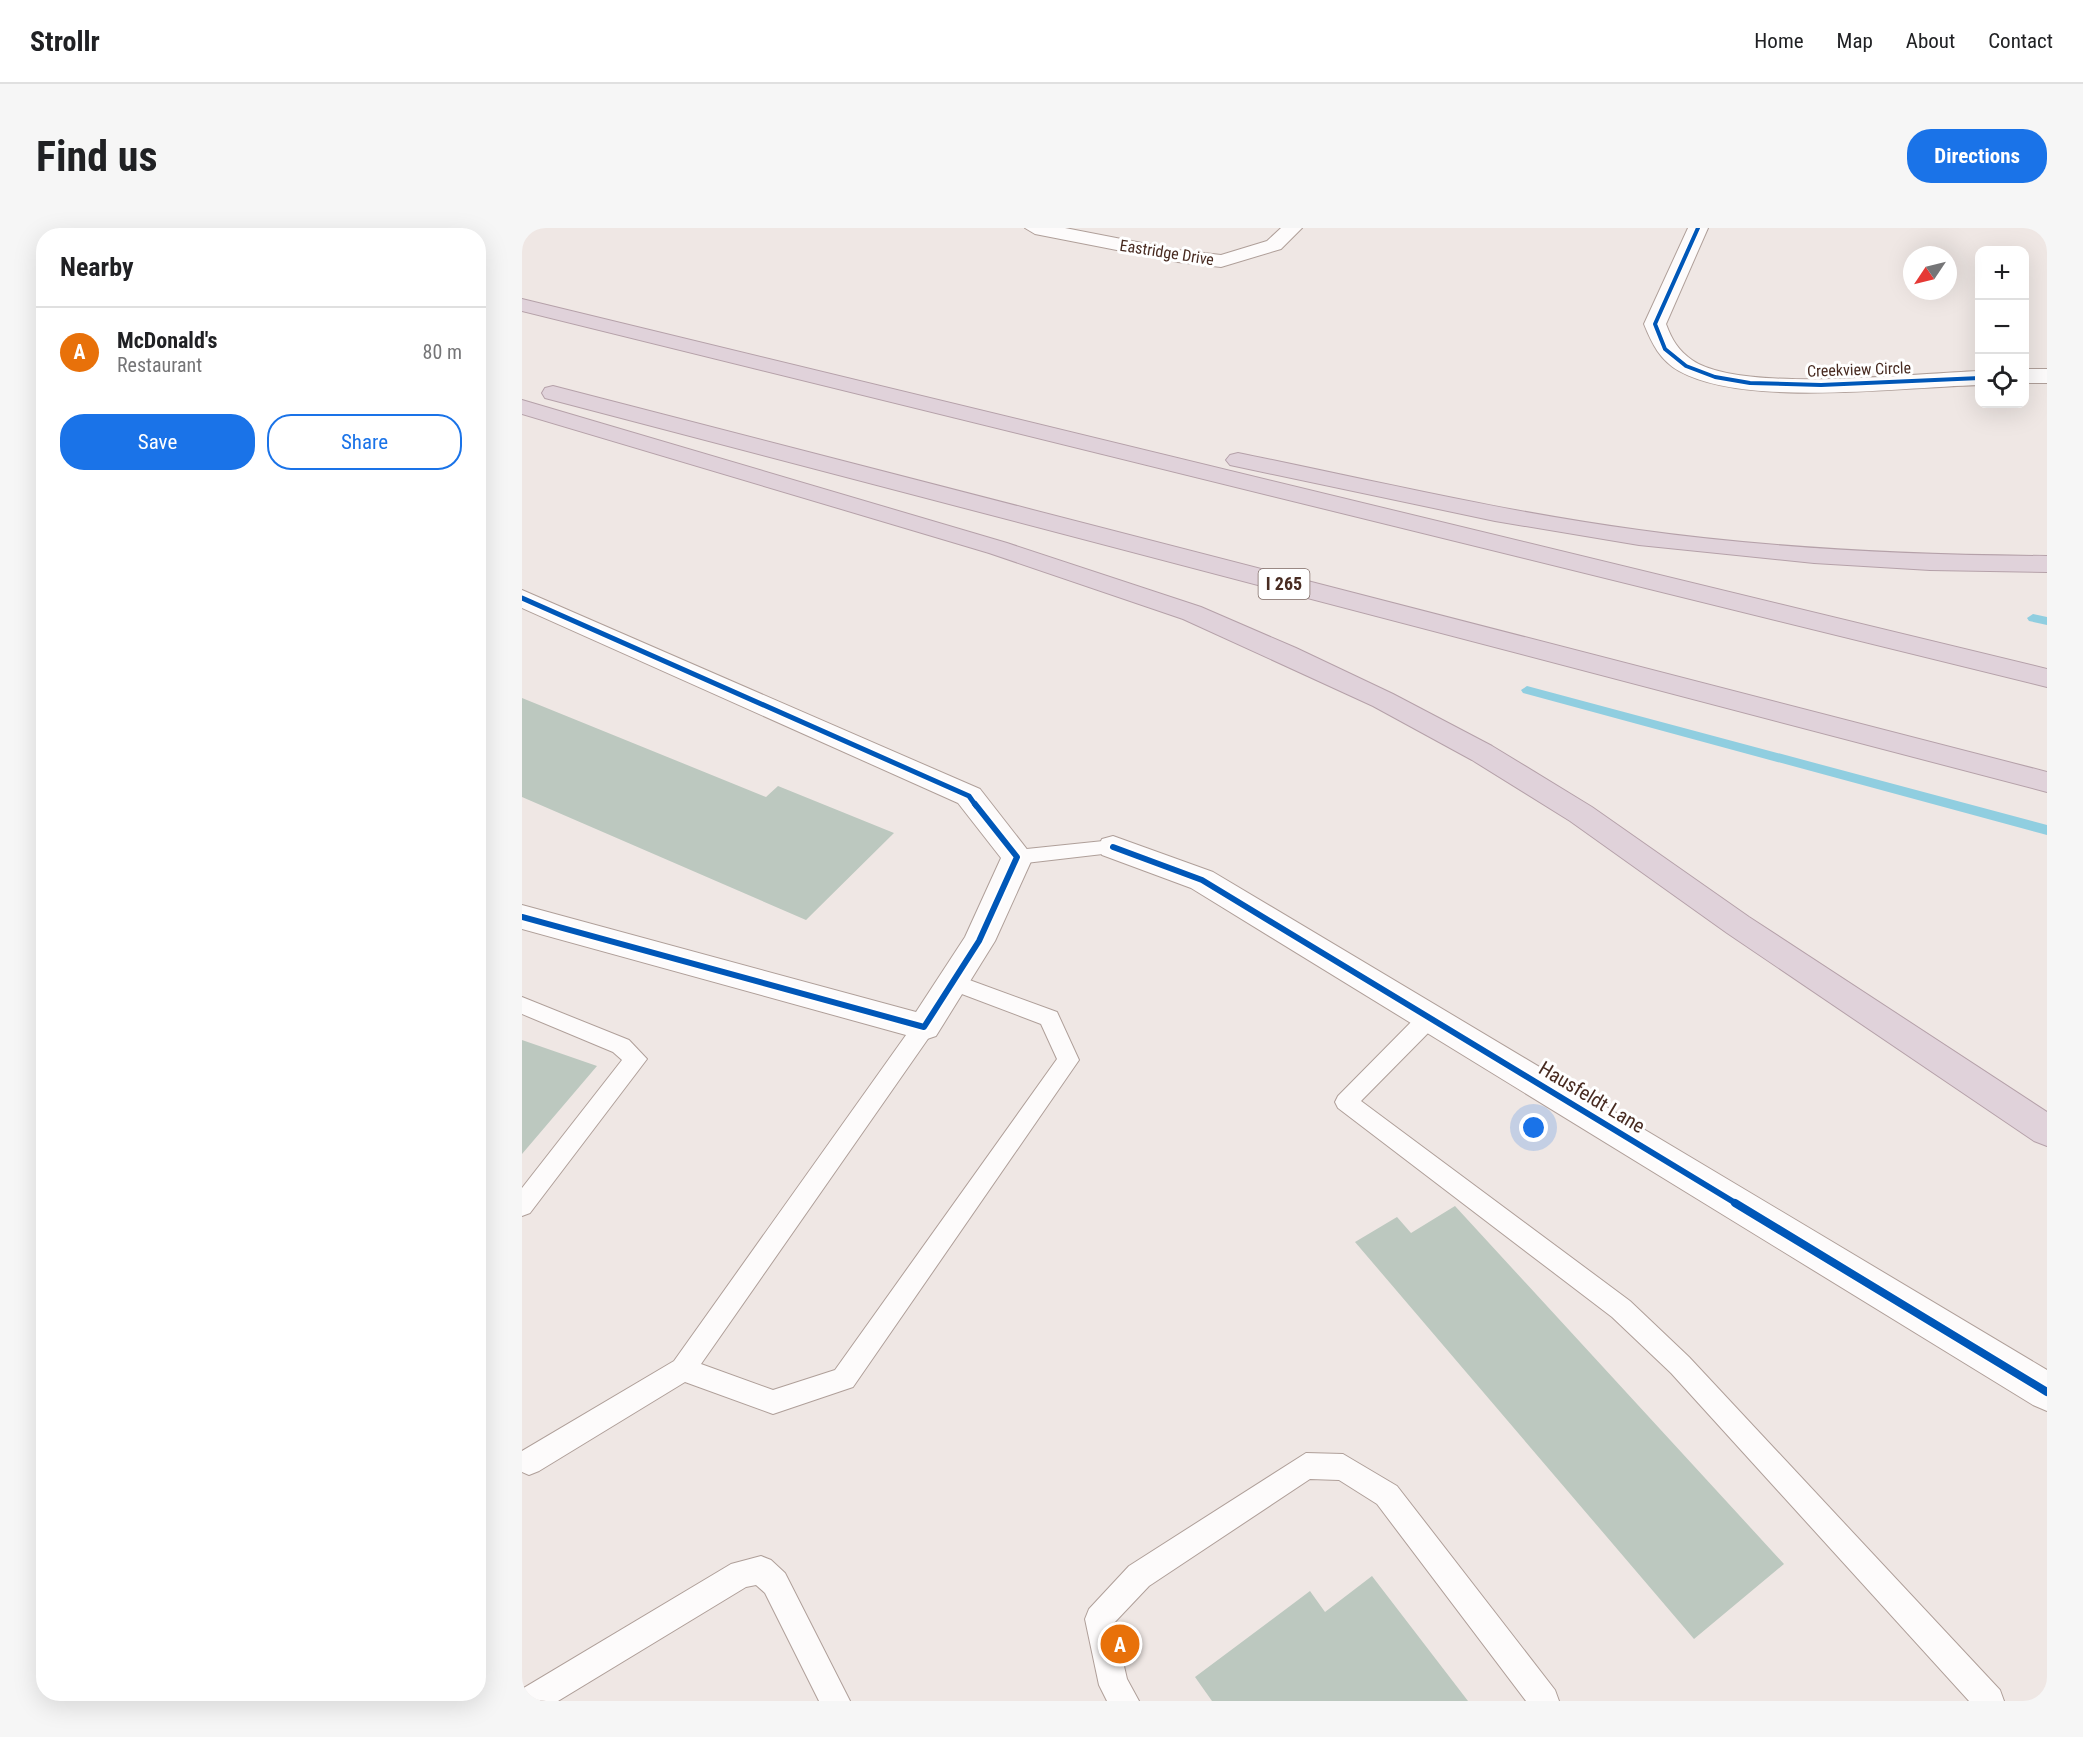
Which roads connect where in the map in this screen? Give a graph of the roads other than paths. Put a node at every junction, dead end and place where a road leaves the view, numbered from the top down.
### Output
1 (1035, 228) edge
2 (1292, 228) edge
3 (1698, 228) edge
4 (522, 305) edge
5 (772, 367) junction
6 (2029, 376) edge
7 (2047, 376) edge
8 (1975, 378) edge
9 (522, 385) edge
10 (522, 407) edge
11 (2047, 564) edge
12 (522, 598) edge
13 (2047, 678) edge
14 (2047, 782) edge
15 (1113, 847) joint
16 (1017, 857) junction
17 (522, 917) edge
18 (953, 982) junction
19 (522, 1005) edge
20 (1429, 1018) junction
21 (924, 1027) junction
22 (2047, 1131) edge
23 (522, 1206) edge
24 (683, 1368) junction
25 (2047, 1392) edge
26 (524, 1458) edge
27 (530, 1701) edge
28 (835, 1701) edge
29 (1124, 1701) edge
30 (1544, 1701) edge
31 (1989, 1701) edge

1 - 2 street, Eastridge Drive
3 - 8 street, Creekview Circle
4 - 5 highway
5 - 11 highway
5 - 13 highway
6 - 7 street
9 - 14 highway, I 265
10 - 22 highway
12 - 16 street
15 - 16 lane
15 - 20 street, Hausfeldt Lane
16 - 18 street
17 - 21 street
18 - 21 street
18 - 24 lane
19 - 23 lane
20 - 25 street, Hausfeldt Lane
20 - 31 lane
21 - 24 lane
24 - 26 lane
27 - 28 lane
29 - 30 lane

